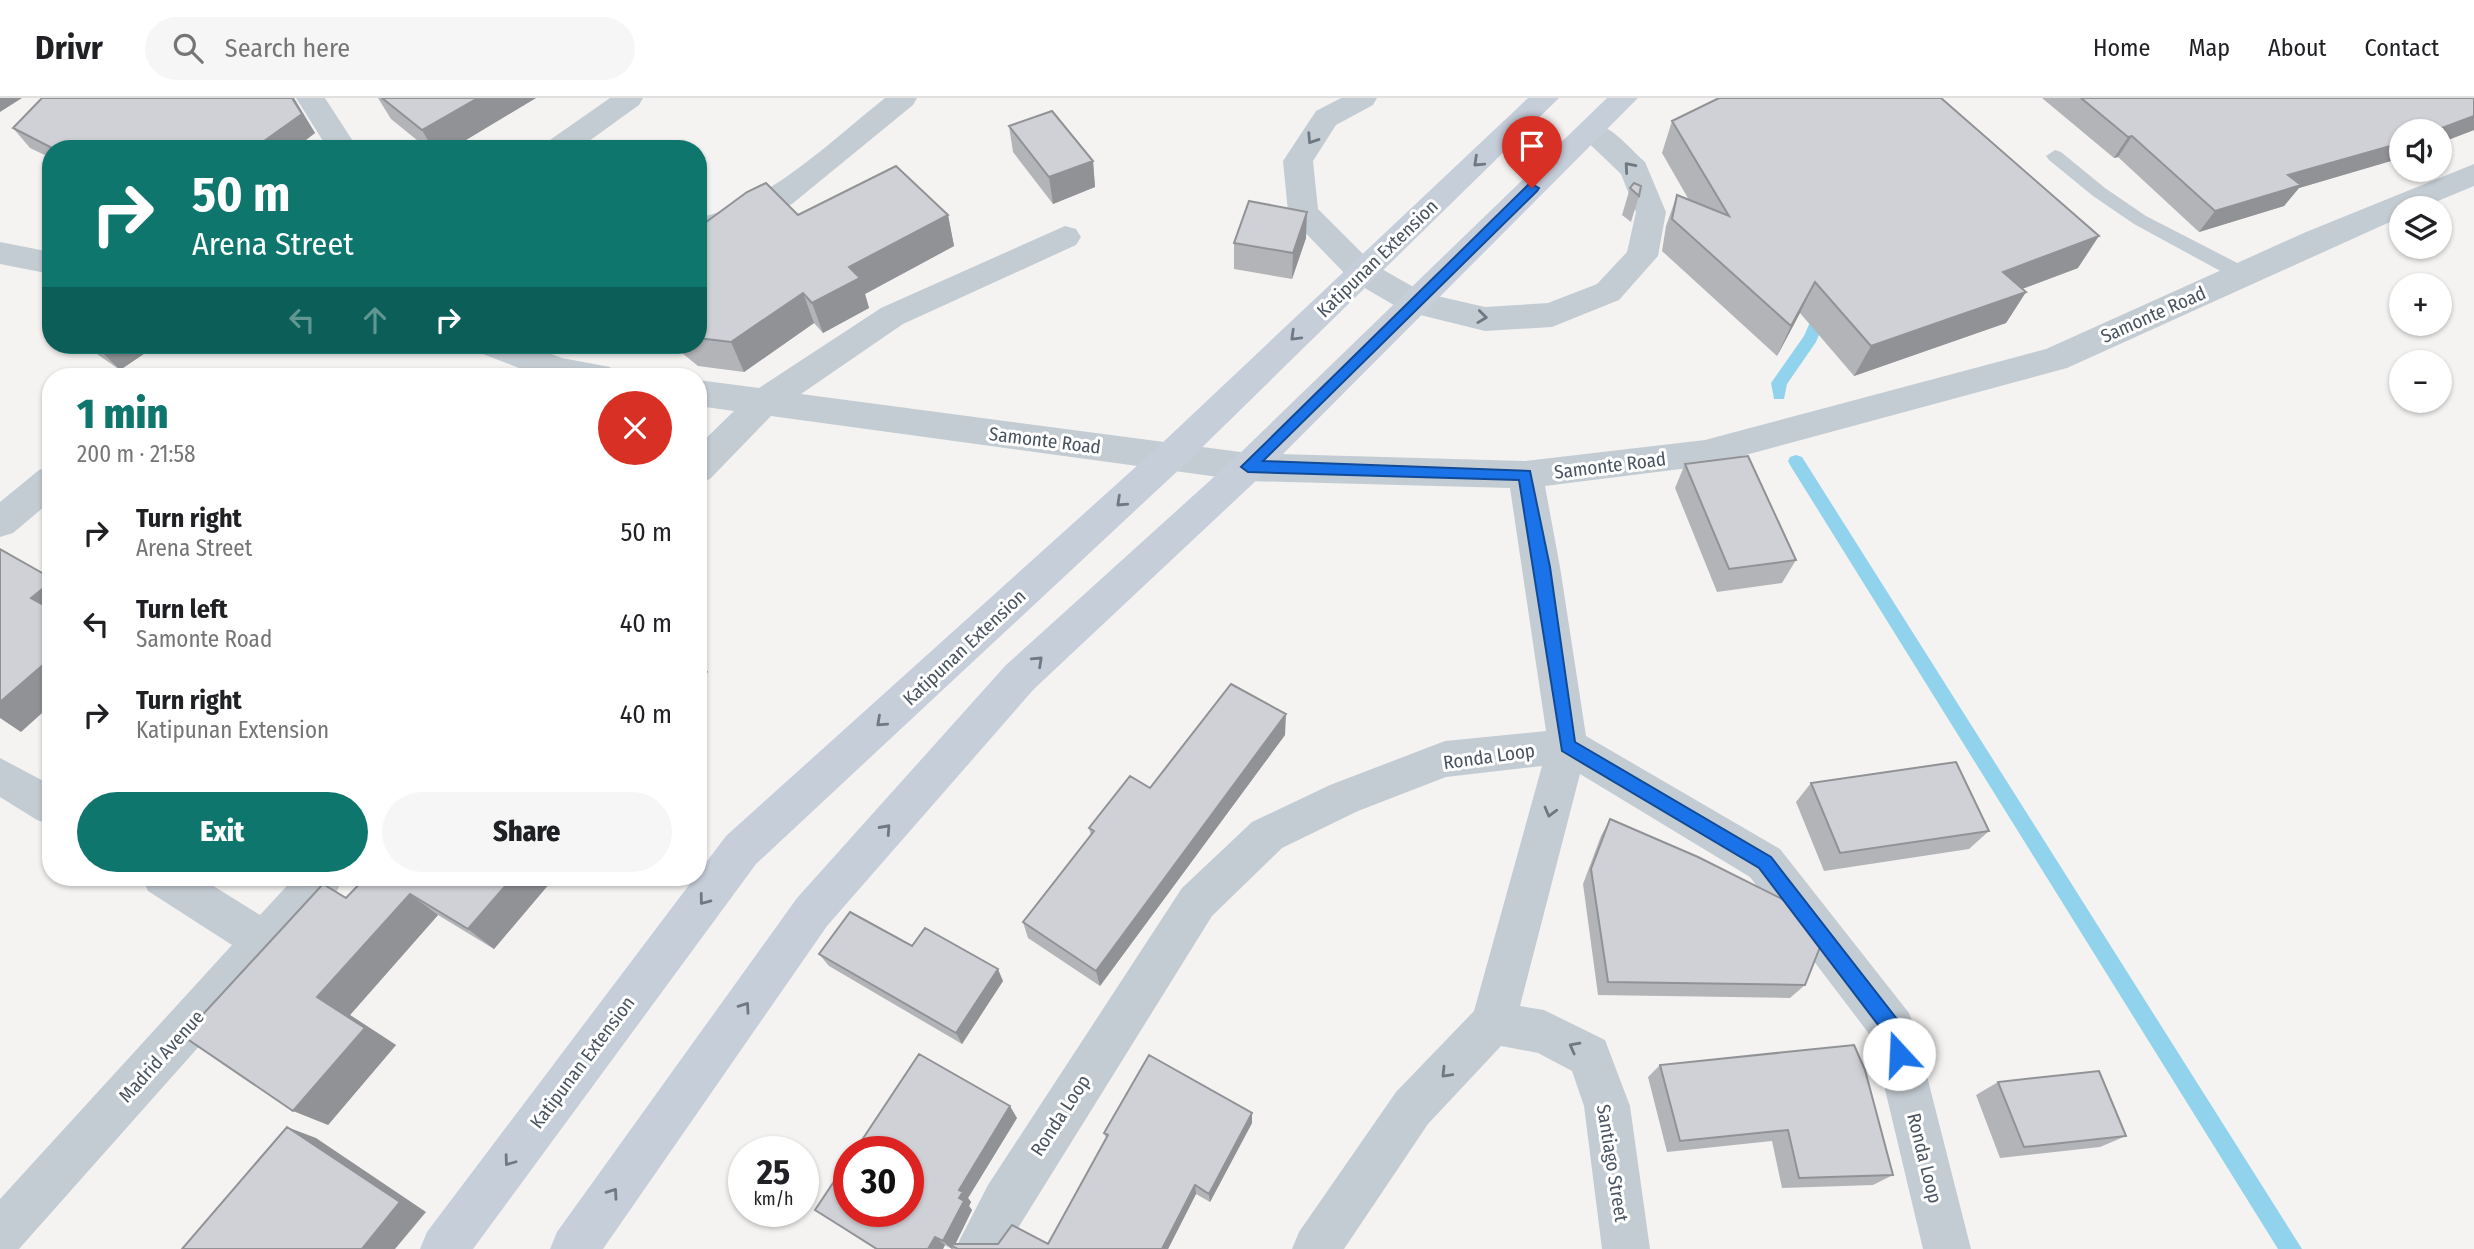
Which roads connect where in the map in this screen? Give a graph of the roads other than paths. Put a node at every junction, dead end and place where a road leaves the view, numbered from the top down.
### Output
1 (310, 98) edge
2 (629, 98) edge
3 (903, 98) edge
4 (1363, 98) edge
5 (1624, 98) edge
6 (1536, 99) edge
7 (1591, 131) junction
8 (337, 140) edge
9 (571, 140) edge
10 (2054, 156) dead end
11 (2474, 174) edge
12 (707, 227) edge
13 (1065, 237) dead end
14 (0, 253) edge
15 (42, 261) edge
16 (1362, 272) junction
17 (2242, 274) junction
18 (1415, 303) junction
19 (518, 354) edge
20 (553, 368) edge
21 (707, 395) edge
22 (761, 404) junction
23 (1171, 456) junction
24 (707, 460) edge
25 (1248, 467) junction
26 (1525, 475) junction
27 (42, 488) edge
28 (0, 523) edge
29 (1568, 746) junction
30 (0, 776) edge
31 (42, 802) edge
32 (177, 886) edge
33 (314, 886) edge
34 (264, 942) junction
35 (1493, 1023) junction
36 (0, 1234) edge
37 (444, 1249) edge
38 (574, 1249) edge
39 (979, 1249) edge
40 (1316, 1249) edge
41 (1626, 1249) edge
42 (1947, 1249) edge

1 - 8 street
2 - 9 street
3 - 12 street
4 -> 16 street
5 - 7 main road
6 -> 16 main road, Katipunan Extension
7 - 18 main road
18 -> 7 street
10 - 17 lane
11 - 17 street, Samonte Road
13 - 22 street
14 - 15 street
16 - 18 street
16 -> 23 main road, Katipunan Extension
17 - 26 street, Samonte Road
18 - 25 main road
19 - 20 street
21 - 22 street, Samonte Road
22 - 23 street, Samonte Road
22 - 24 street
23 - 25 street, Samonte Road
23 -> 37 main road, Katipunan Extension
25 - 26 street, Samonte Road
38 -> 25 main road
26 - 29 street
27 - 28 street
29 -> 35 street
29 - 39 street, Ronda Loop
29 - 42 street, Ronda Loop
30 - 31 street
32 - 34 street
33 - 34 street, Madrid Avenue
34 - 36 street, Madrid Avenue
35 -> 40 street
41 -> 35 street, Santiago Street

